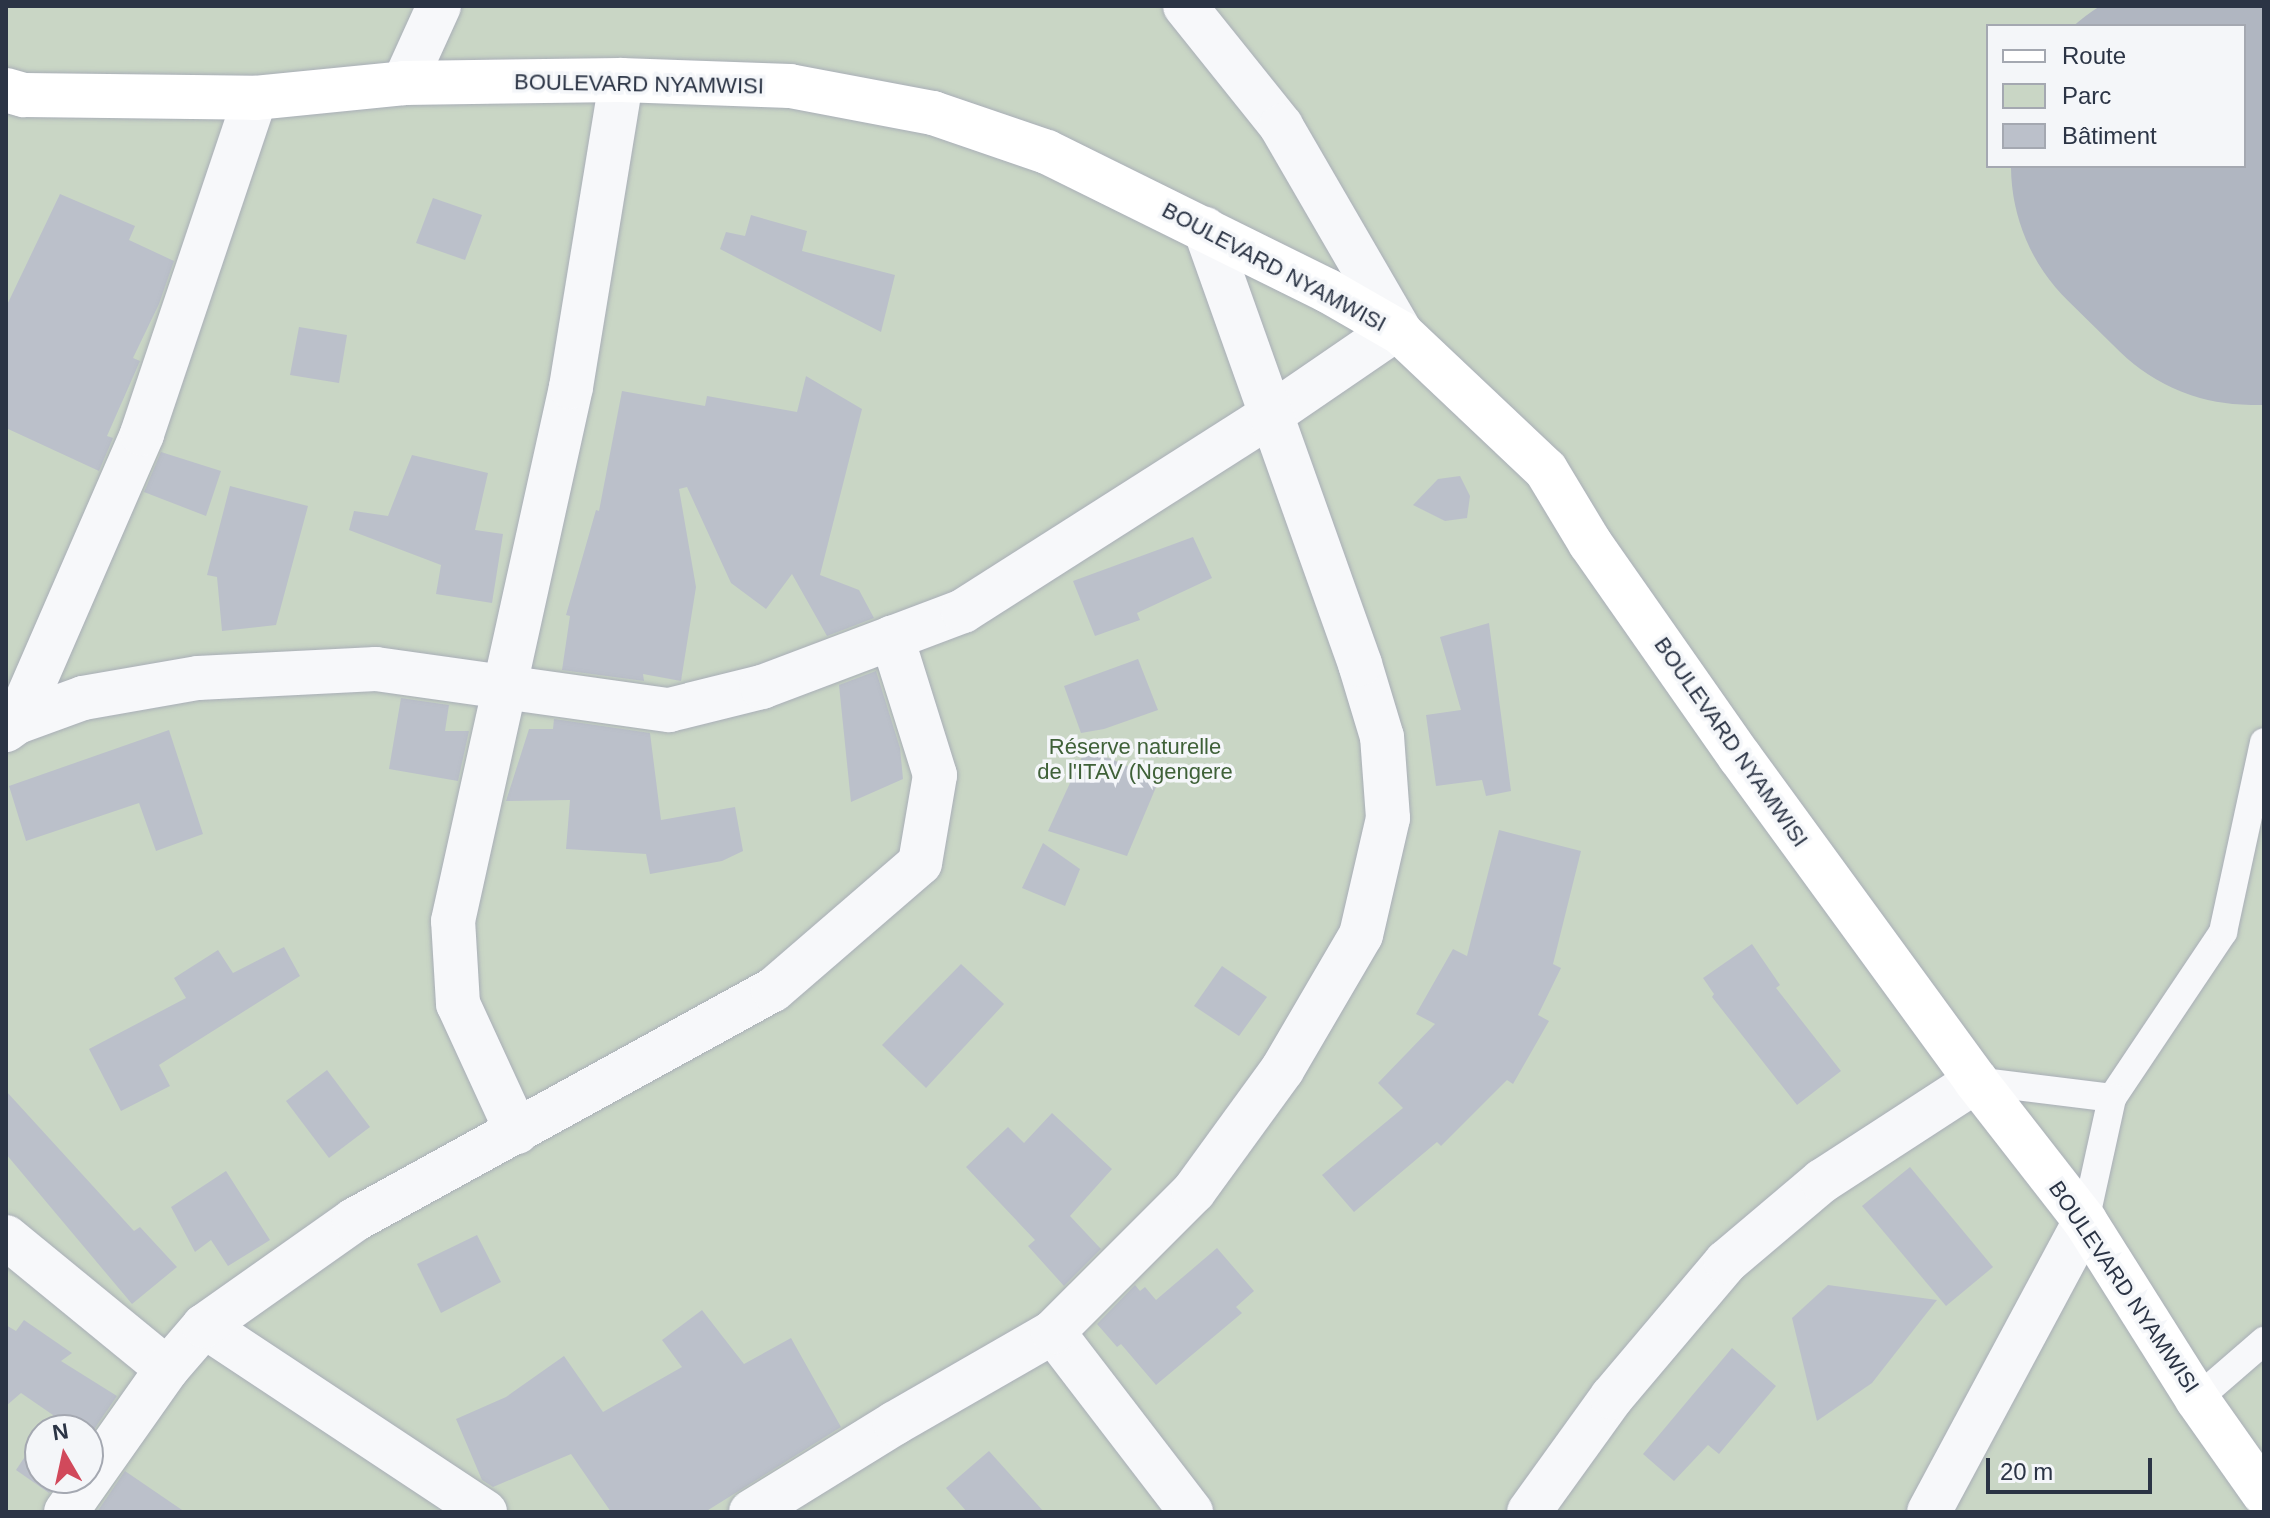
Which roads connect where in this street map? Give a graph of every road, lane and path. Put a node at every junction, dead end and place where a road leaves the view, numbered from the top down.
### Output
1 (439, 6) edge
2 (1185, 6) edge
3 (621, 80) junction
4 (404, 83) junction
5 (6, 90) edge
6 (255, 98) junction
7 (1205, 229) junction
8 (1397, 332) junction
9 (1272, 414) junction
10 (892, 638) junction
11 (506, 689) junction
12 (11, 726) edge
13 (2264, 742) edge
14 (1976, 1081) junction
15 (2112, 1098) junction
16 (517, 1132) junction
17 (2085, 1221) junction
18 (6, 1237) edge
19 (204, 1326) junction
20 (1053, 1332) junction
21 (2264, 1341) edge
22 (167, 1369) junction
23 (2197, 1399) junction
24 (2264, 1494) edge
25 (66, 1512) edge
26 (485, 1512) edge
27 (751, 1512) edge
28 (1191, 1512) edge
29 (1529, 1512) edge
30 (1929, 1512) edge

1 - 4 street
2 - 8 street
3 - 4 main road, BOULEVARD NYAMWISI
3 - 7 main road, BOULEVARD NYAMWISI
3 - 11 street
4 - 6 main road, BOULEVARD NYAMWISI
5 - 6 main road, BOULEVARD NYAMWISI
6 - 12 street
7 - 8 main road, BOULEVARD NYAMWISI
7 - 9 street
8 - 9 street
8 - 14 main road, BOULEVARD NYAMWISI
9 - 10 street
9 - 20 street
10 - 11 street
10 - 16 street
11 - 12 street
11 - 16 street
13 - 15 lane
14 - 15 lane
14 - 17 main road, BOULEVARD NYAMWISI
14 - 29 street
15 - 17 lane
16 - 19 street
17 - 23 main road, BOULEVARD NYAMWISI
17 - 30 street
18 - 22 street
19 - 22 street
19 - 26 street
20 - 27 street
20 - 28 street
21 - 23 lane
22 - 25 street
23 - 24 main road, BOULEVARD NYAMWISI

